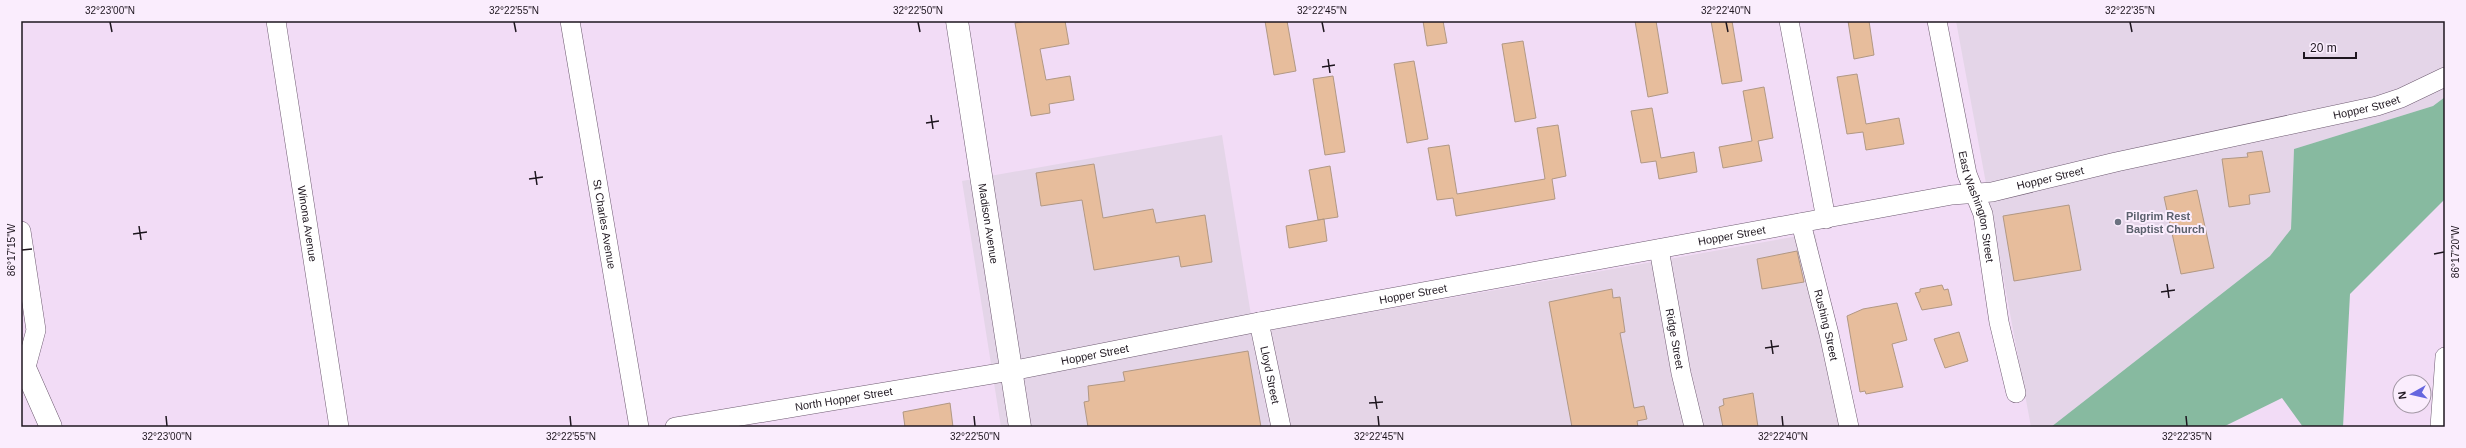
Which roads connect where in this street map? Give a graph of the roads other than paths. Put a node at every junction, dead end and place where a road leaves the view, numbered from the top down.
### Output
1 (276, 21) edge
2 (570, 21) edge
3 (957, 21) edge
4 (1789, 21) edge
5 (1938, 21) edge
6 (2445, 76) edge
7 (1974, 193) junction
8 (1826, 219) junction
9 (1801, 223) junction
10 (21, 231) edge
11 (1659, 249) junction
12 (1260, 322) junction
13 (2445, 357) edge
14 (23, 363) edge
15 (1011, 371) junction
16 (2016, 393) dead end
17 (52, 427) edge
18 (339, 427) edge
19 (639, 427) edge
20 (675, 427) edge
21 (1020, 427) edge
22 (1281, 427) edge
23 (1694, 427) edge
24 (1849, 427) edge
25 (2440, 427) edge

1 - 18 street, Winona Avenue
2 - 19 street, St Charles Avenue
3 - 15 main road, Madison Avenue
4 - 8 street
5 - 7 street, East Washington Street
6 - 7 street, Hopper Street
7 - 8 street, Hopper Street
7 - 16 street, East Washington Street
8 - 9 street, Hopper Street
9 - 11 street, Hopper Street
9 - 24 street, Rushing Street
10 - 14 street
11 - 12 street, Hopper Street
11 - 23 street, Ridge Street
12 - 15 street, Hopper Street
12 - 22 street, Lloyd Street
13 - 25 street
14 - 17 main road
15 - 20 street, North Hopper Street
15 - 21 main road, Madison Avenue

